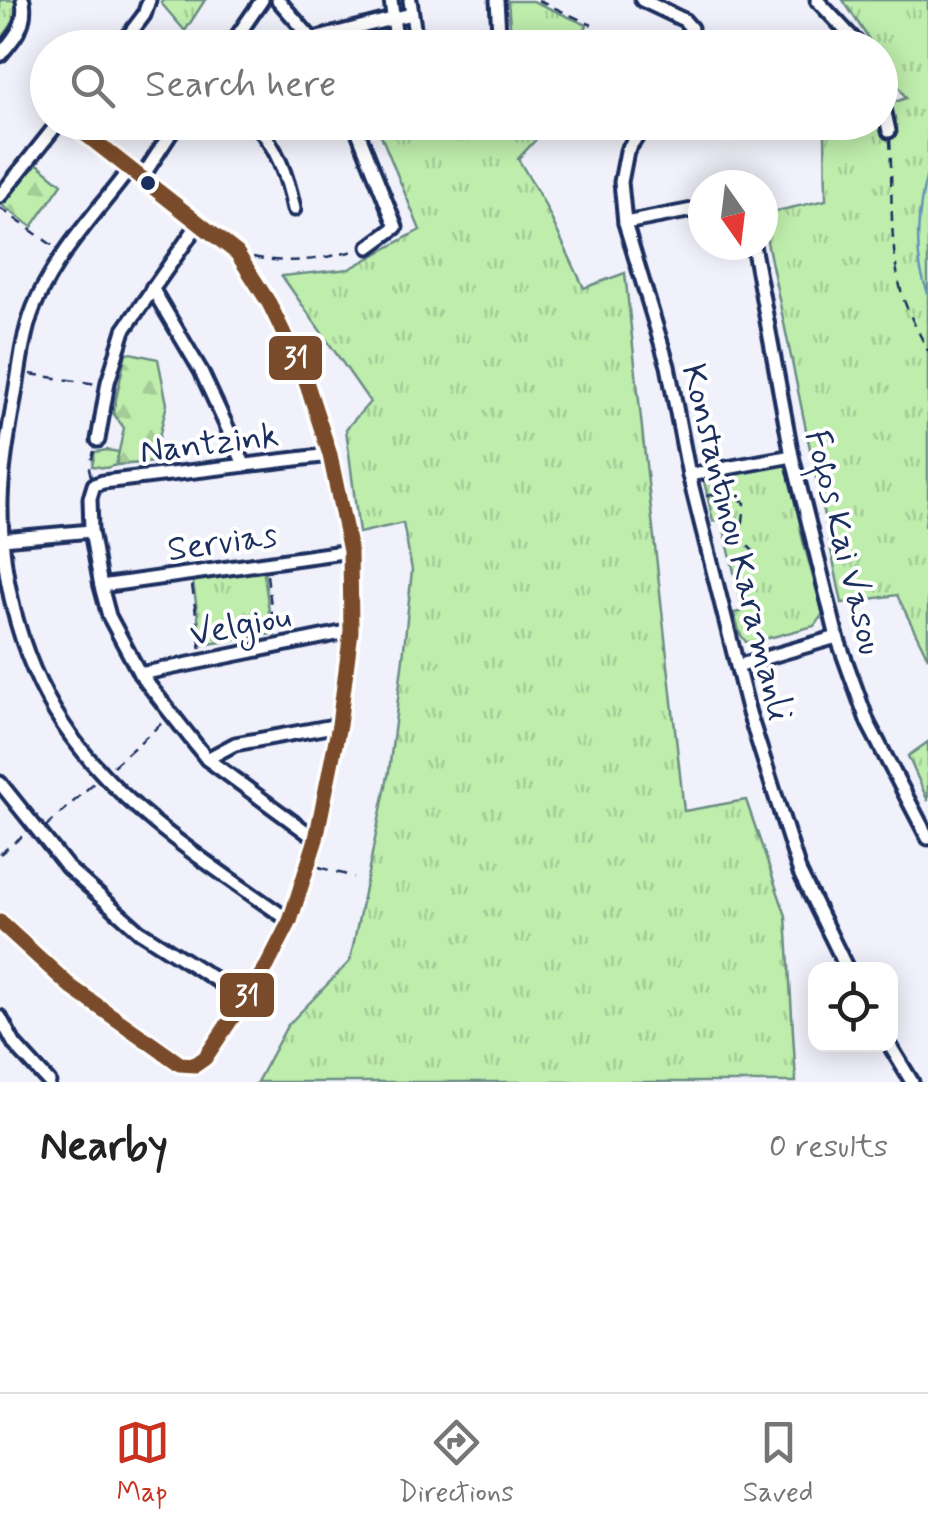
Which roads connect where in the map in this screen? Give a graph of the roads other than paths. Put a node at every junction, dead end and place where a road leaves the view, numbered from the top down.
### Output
1 (23, 0) edge
2 (149, 0) edge
3 (262, 0) edge
4 (278, 0) edge
5 (390, 0) edge
6 (410, 0) edge
7 (497, 0) edge
8 (642, 0) edge
9 (817, 0) edge
10 (411, 14) junction
11 (392, 20) junction
12 (133, 30) edge
13 (241, 30) edge
14 (305, 30) edge
15 (359, 30) edge
16 (394, 30) edge
17 (414, 30) edge
18 (499, 30) edge
19 (690, 30) edge
20 (847, 30) edge
21 (0, 55) edge
22 (45, 140) edge
23 (92, 140) edge
24 (167, 140) edge
25 (268, 140) edge
26 (361, 140) edge
27 (635, 140) edge
28 (128, 170) junction
29 (141, 180) junction
30 (0, 196) edge
31 (294, 209) dead end
32 (688, 211) edge
33 (199, 223) junction
34 (625, 223) junction
35 (369, 247) road end
36 (755, 260) edge
37 (152, 288) junction
38 (98, 440) road end
39 (330, 455) junction
40 (792, 456) junction
41 (244, 464) junction
42 (689, 475) junction
43 (0, 500) edge
44 (91, 531) junction
45 (2, 539) junction
46 (350, 551) junction
47 (101, 586) junction
48 (351, 631) junction
49 (836, 637) junction
50 (737, 666) junction
51 (140, 674) junction
52 (340, 726) junction
53 (207, 759) junction
54 (0, 783) edge
55 (928, 838) edge
56 (316, 839) junction
57 (290, 921) junction
58 (2, 930) edge
59 (843, 962) edge
60 (246, 999) junction
61 (0, 1017) edge
62 (894, 1052) edge
63 (49, 1082) edge
64 (912, 1082) edge

1 - 21 street
2 - 12 street
3 - 13 street
4 - 14 street
5 - 11 street
6 - 10 street
7 - 18 street
8 - 19 street
9 - 20 street
10 - 11 street
10 - 17 street
11 - 15 street
11 - 16 street
22 - 30 street
23 - 28 street
24 - 29 street
25 - 31 street
26 - 35 street
27 - 34 street, Konstantinou Karamanli
28 - 29 street
28 - 43 street
29 - 33 street
32 - 34 street
33 - 37 street
33 - 39 street
34 - 42 street, Konstantinou Karamanli
36 - 40 street, Fofos Kai Vasou
37 - 38 street
37 - 41 street
39 - 41 street, Nantzink
39 - 46 street
40 - 42 street
40 - 49 street, Fofos Kai Vasou
41 - 44 street, Nantzink
42 - 50 street, Konstantinou Karamanli
43 - 45 street
44 - 45 street
44 - 47 street
45 - 57 street
46 - 47 street, Servias
46 - 48 street
47 - 51 street
48 - 51 street, Velgiou
48 - 52 street
49 - 50 street
49 - 55 street, Fofos Kai Vasou
50 - 59 street, Konstantinou Karamanli
51 - 53 street
52 - 53 street
52 - 56 street
53 - 56 street
54 - 60 street
56 - 57 street
57 - 60 street
58 - 60 street
61 - 63 street
62 - 64 street

